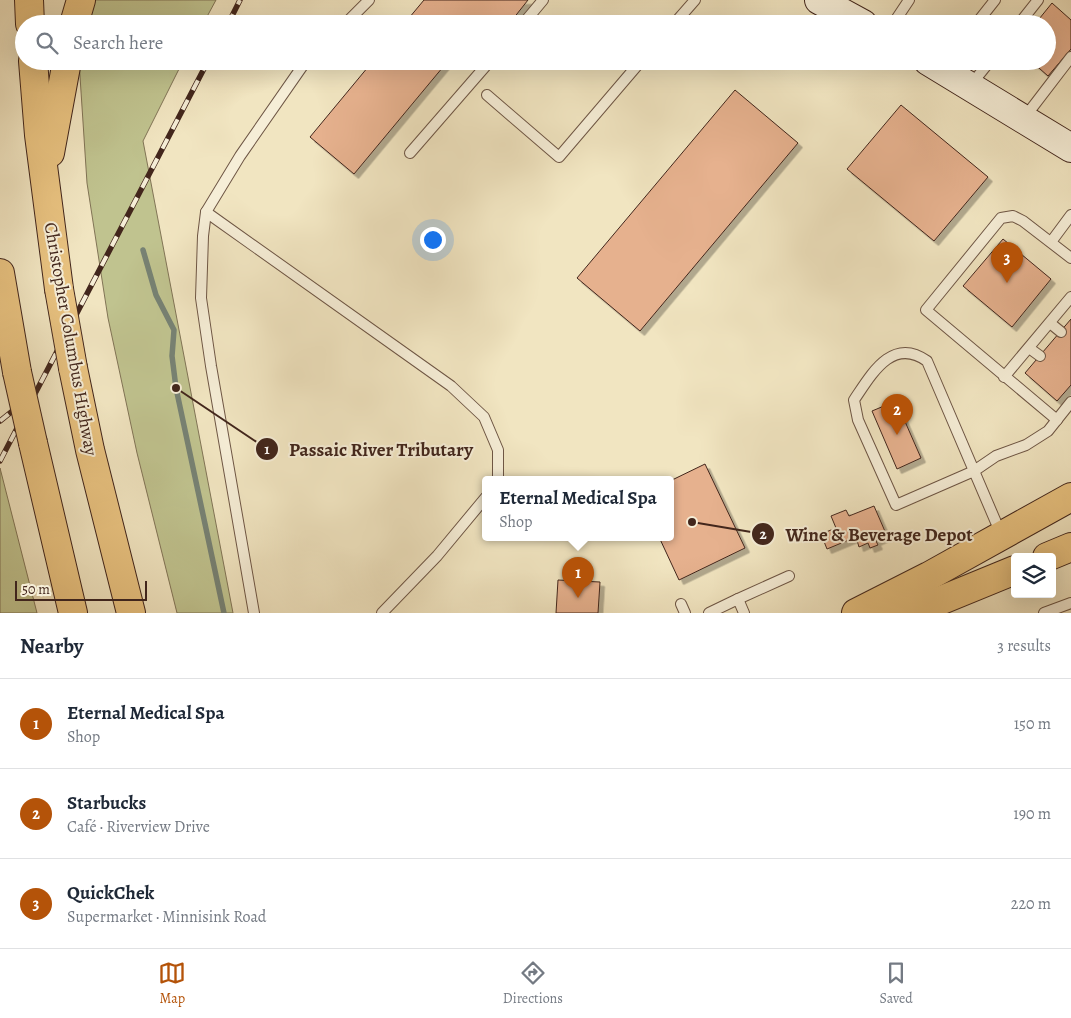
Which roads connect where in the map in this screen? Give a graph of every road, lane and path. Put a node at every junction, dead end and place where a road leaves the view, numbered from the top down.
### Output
1 (29, 0) edge
2 (81, 0) edge
3 (369, 0) edge
4 (543, 0) edge
5 (695, 0) edge
6 (819, 0) edge
7 (909, 0) edge
8 (995, 0) edge
9 (1038, 0) edge
10 (30, 15) edge
11 (77, 15) edge
12 (355, 15) edge
13 (530, 15) edge
14 (682, 15) edge
15 (846, 15) edge
16 (899, 15) edge
17 (983, 15) edge
18 (1026, 15) edge
19 (1071, 57) edge
20 (34, 70) edge
21 (65, 70) edge
22 (300, 70) edge
23 (482, 70) edge
24 (633, 70) edge
25 (947, 70) edge
26 (983, 70) edge
27 (970, 86) junction
28 (487, 96) dead end
29 (1022, 120) junction
30 (1071, 148) edge
31 (410, 153) dead end
32 (45, 182) junction
33 (206, 212) junction
34 (1071, 215) edge
35 (1051, 242) junction
36 (1071, 258) edge
37 (0, 273) edge
38 (1070, 302) edge
39 (1050, 322) junction
40 (1060, 332) dead end
41 (1029, 348) junction
42 (1040, 356) dead end
43 (1004, 377) junction
44 (1071, 402) edge
45 (1057, 420) junction
46 (974, 471) junction
47 (498, 476) edge
48 (1071, 497) edge
49 (482, 502) edge
50 (1002, 535) junction
51 (1071, 547) edge
52 (1056, 553) edge
53 (1011, 572) edge
54 (789, 576) dead end
55 (738, 599) junction
56 (1071, 603) edge
57 (73, 613) edge
58 (130, 613) edge
59 (254, 613) edge
60 (382, 613) edge
61 (709, 613) edge
62 (744, 613) edge
63 (856, 613) edge
64 (893, 613) edge
65 (1044, 613) edge

1 - 10 main road
2 - 11 main road
3 - 12 lane
4 - 13 lane
5 - 14 lane
6 - 15 street
7 - 16 lane
8 - 17 lane
9 - 18 lane
19 - 29 lane
20 - 32 main road, Christopher Columbus Highway
21 - 32 main road
22 - 33 lane
23 - 31 lane
24 - 28 lane
25 - 27 street
26 - 27 lane
27 - 29 street
29 - 30 street
32 - 58 main road, Christopher Columbus Highway, bridge
33 - 47 lane
33 - 59 lane
34 - 35 lane
35 - 36 lane
35 - 43 lane
37 - 57 main road, bridge
38 - 39 lane
39 - 40 lane
39 - 41 lane
41 - 42 lane
41 - 43 lane
43 - 45 lane
44 - 45 lane
45 - 46 lane
46 - 46 lane
46 - 50 lane
48 - 50 main road
49 - 60 lane
50 - 63 main road
51 - 52 main road
53 - 64 main road
54 - 55 lane
55 - 61 lane
55 - 62 lane
56 - 65 lane

